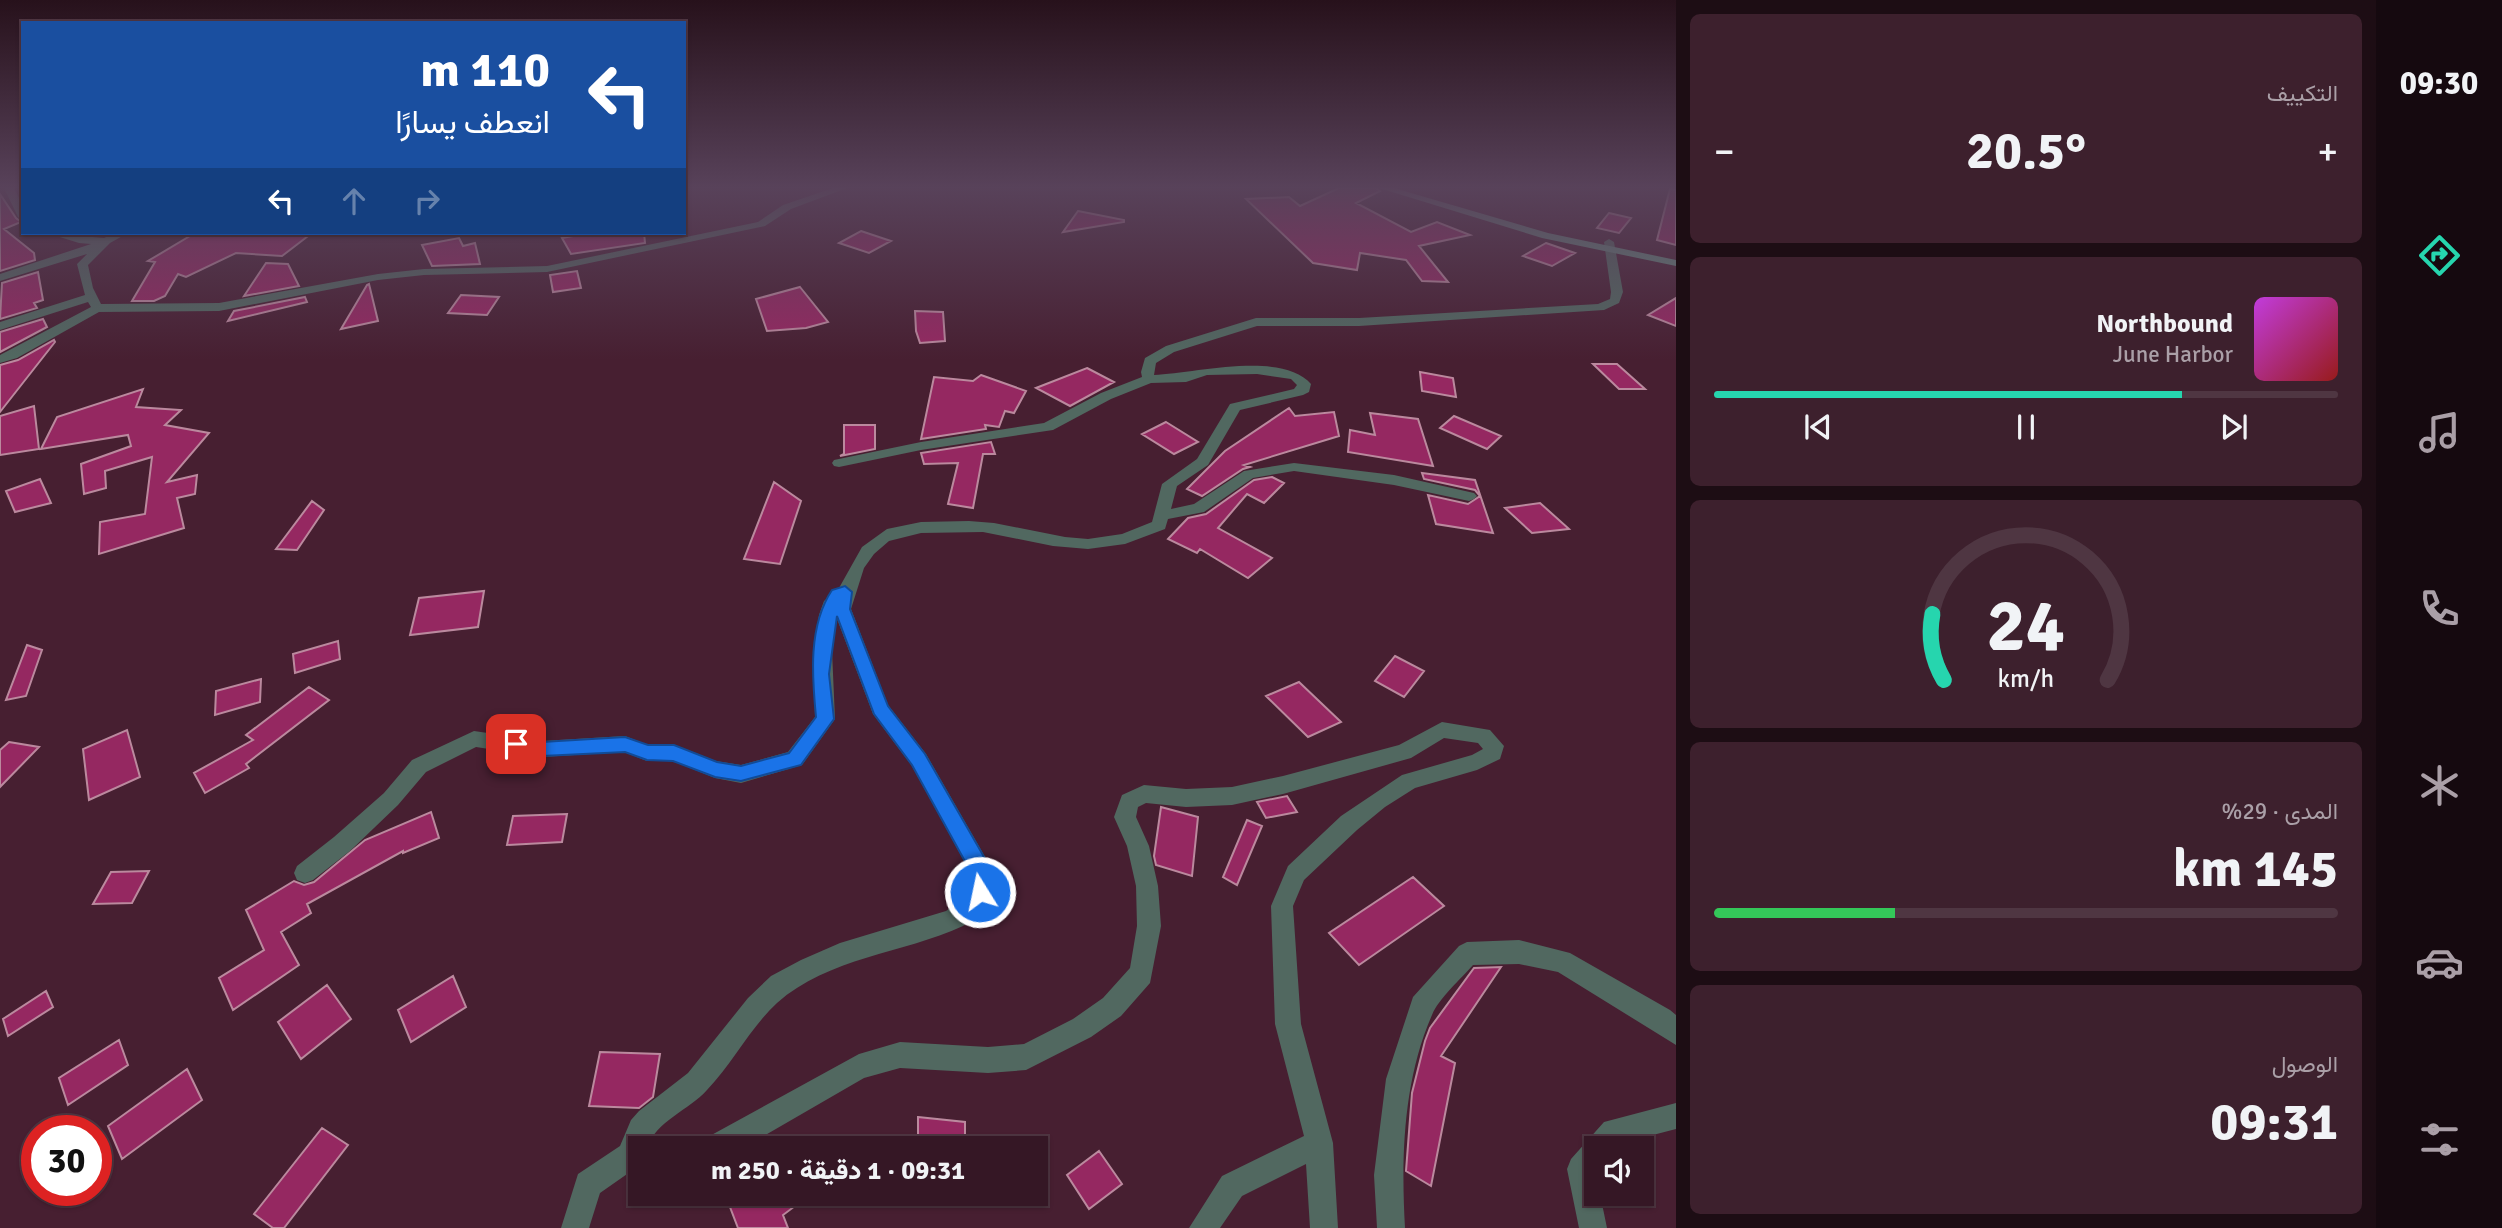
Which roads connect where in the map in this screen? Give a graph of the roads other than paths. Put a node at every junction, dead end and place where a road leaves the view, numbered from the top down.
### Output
1 (96, 245) edge
2 (102, 245) edge
3 (660, 245) edge
4 (1606, 245) edge
5 (1610, 246) junction
6 (1676, 257) edge
7 (1676, 263) edge
8 (0, 278) edge
9 (94, 302) junction
10 (0, 326) edge
11 (0, 359) edge
12 (1149, 379) junction
13 (839, 463) dead end
14 (1469, 496) dead end
15 (1164, 515) junction
16 (845, 592) junction
17 (305, 873) dead end
18 (1676, 1032) edge
19 (1676, 1116) edge
20 (636, 1136) edge
21 (737, 1136) edge
22 (1610, 1136) edge
23 (1319, 1143) junction
24 (628, 1165) edge
25 (1584, 1166) edge
26 (1584, 1184) edge
27 (1589, 1206) edge
28 (575, 1228) edge
29 (1203, 1228) edge
30 (1324, 1228) edge
31 (1391, 1228) edge
32 (1593, 1228) edge

1 - 8 street
2 - 9 street
3 - 9 street
4 - 5 main road
5 - 6 main road
5 - 7 main road
5 - 12 street
9 - 10 street
9 - 11 street
12 - 13 street
12 - 15 street
14 - 15 street
15 - 16 street
16 - 17 street
16 - 20 street
18 - 31 street
19 - 22 street
21 - 23 street
23 - 29 street
23 - 30 street
24 - 28 street
25 - 26 street
27 - 32 street

